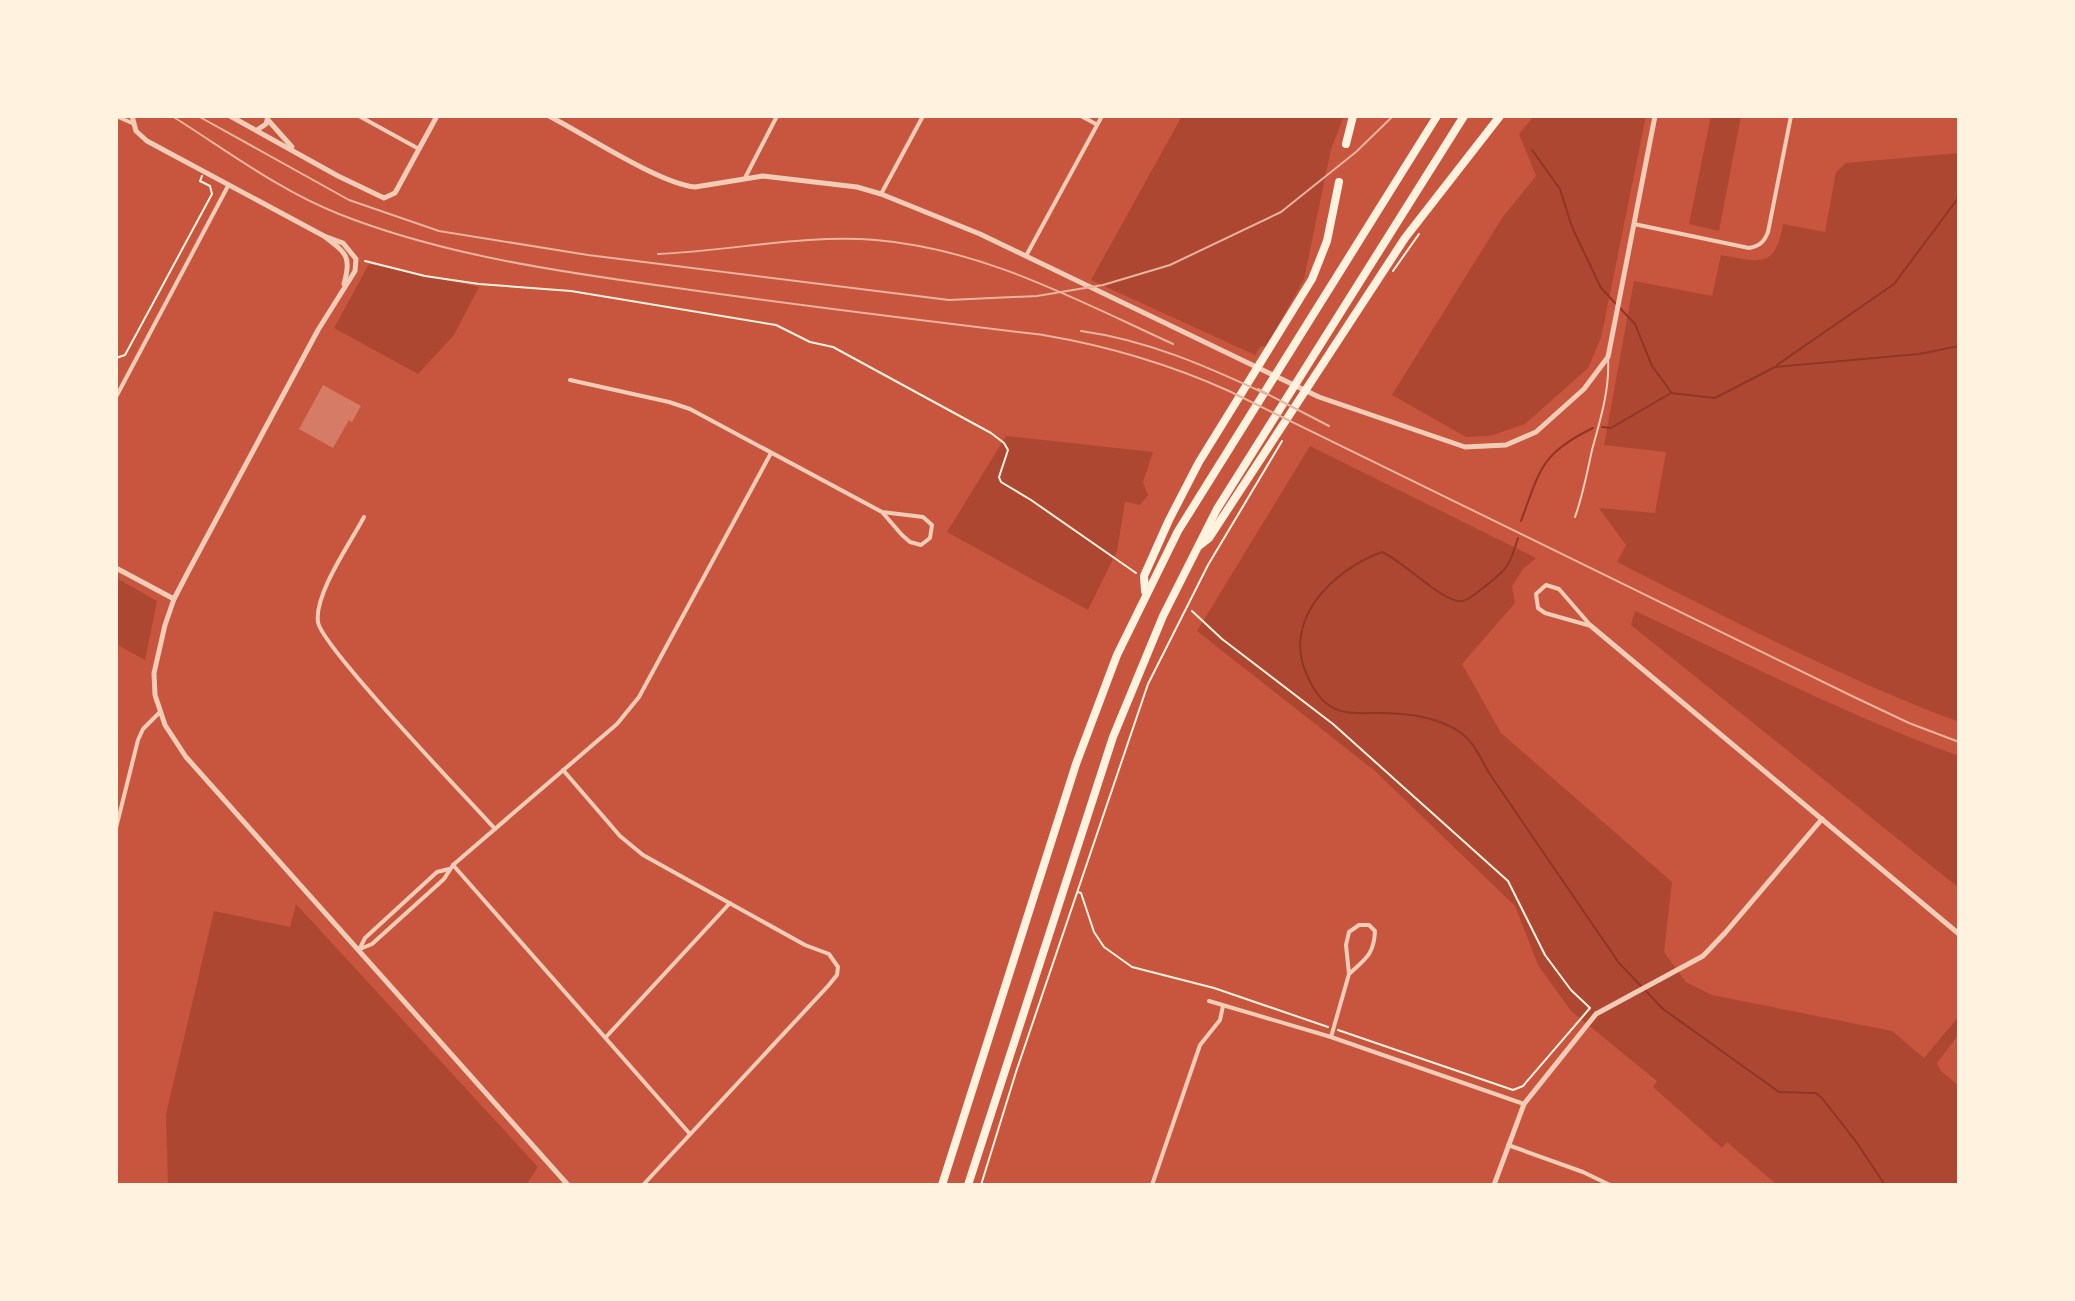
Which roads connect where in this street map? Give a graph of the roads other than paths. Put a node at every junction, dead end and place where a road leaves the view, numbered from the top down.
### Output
1 (116, 116) edge
2 (230, 116) edge
3 (359, 116) edge
4 (437, 116) edge
5 (549, 116) edge
6 (777, 116) edge
7 (923, 116) edge
8 (1081, 116) edge
9 (1102, 116) edge
10 (1353, 116) edge
11 (1437, 116) edge
12 (1464, 116) edge
13 (1500, 116) edge
14 (1655, 116) edge
15 (1791, 116) edge
16 (268, 118) edge
17 (243, 119) edge
18 (132, 120) edge
19 (1097, 125) junction
20 (256, 130) junction
21 (1346, 144) dead end
22 (419, 149) junction
23 (298, 153) junction
24 (745, 178) junction
25 (1339, 182) dead end
26 (228, 186) junction
27 (881, 194) junction
28 (1634, 224) junction
29 (324, 236) junction
30 (1026, 256) junction
31 (343, 289) junction
32 (1608, 357) junction
33 (570, 380) dead end
34 (116, 397) edge
35 (771, 453) junction
36 (882, 512) junction
37 (364, 517) dead end
38 (1575, 517) dead end
39 (1199, 545) junction
40 (116, 568) edge
41 (1145, 595) junction
42 (174, 599) junction
43 (1591, 626) junction
44 (159, 713) junction
45 (563, 770) junction
46 (1822, 819) junction
47 (116, 828) edge
48 (495, 829) junction
49 (451, 867) junction
50 (730, 903) junction
51 (1959, 934) edge
52 (360, 949) junction
53 (1349, 974) junction
54 (1209, 1001) dead end
55 (1223, 1006) junction
56 (606, 1037) junction
57 (1331, 1037) junction
58 (1524, 1104) junction
59 (690, 1134) junction
60 (1508, 1145) junction
61 (568, 1185) edge
62 (643, 1185) edge
63 (942, 1185) edge
64 (968, 1185) edge
65 (1152, 1185) edge
66 (1494, 1185) edge
67 (1610, 1185) edge

1 - 18 street
2 - 17 street
3 - 22 street
4 - 22 street
5 - 24 street
6 - 24 street
7 - 27 street
8 - 19 street
9 - 19 street
10 - 21 highway
11 - 41 highway
12 - 39 highway
13 - 39 highway
14 - 28 street
15 - 28 street
16 - 20 street
16 - 23 street
17 - 20 street
18 - 26 street
19 - 30 street
20 - 23 street
22 - 23 street
24 - 27 street
25 - 41 highway
26 - 29 street
26 - 34 street
27 - 30 street
28 - 32 street
29 - 31 street
29 - 31 street
30 - 32 street
31 - 42 street
32 - 38 lane
33 - 35 street
35 - 36 street
35 - 45 street
36 - 36 street
37 - 48 street
39 - 64 highway
40 - 42 street
41 - 63 highway
42 - 44 street
43 - 43 street
43 - 46 street
44 - 47 street
44 - 52 street
45 - 48 street
45 - 50 street
46 - 51 street
46 - 58 street
48 - 49 street
49 - 52 street
49 - 52 street
49 - 56 street
50 - 56 street
50 - 59 street
52 - 61 street
53 - 53 street
53 - 57 street
54 - 55 street
55 - 57 street
55 - 65 street
56 - 59 street
57 - 58 street
58 - 60 street
59 - 62 street
60 - 66 street
60 - 67 street

